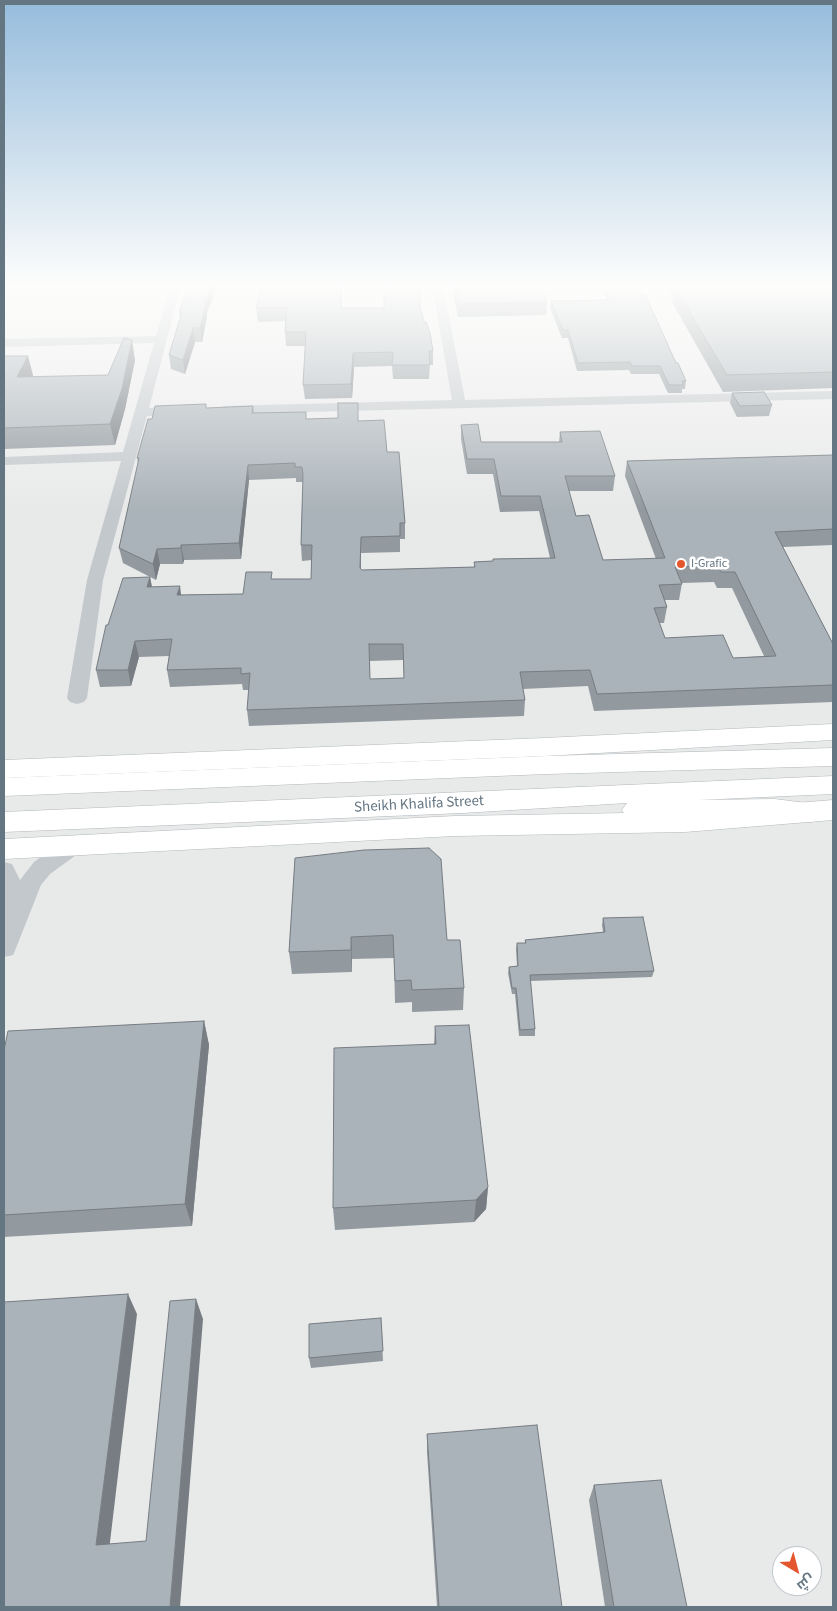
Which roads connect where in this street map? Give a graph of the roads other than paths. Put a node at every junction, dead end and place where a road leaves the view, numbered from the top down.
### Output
1 (156, 360) edge
2 (451, 360) edge
3 (833, 395) edge
4 (459, 404) junction
5 (142, 412) junction
6 (128, 456) junction
7 (4, 460) edge
8 (77, 698) dead end
9 (833, 732) edge
10 (833, 756) edge
11 (4, 769) edge
12 (833, 785) edge
13 (4, 787) edge
14 (462, 804) junction
15 (823, 811) edge
16 (4, 822) edge
17 (71, 847) junction
18 (4, 849) edge
19 (4, 870) edge
20 (5, 943) edge

1 - 5 street
2 - 4 street
3 - 4 street
4 - 5 street
5 - 6 street
6 - 7 street
6 - 8 street
9 - 11 main road
10 - 13 main road
12 - 14 main road, Sheikh Khalifa Street
14 - 15 main road
14 - 16 main road, Sheikh Khalifa Street
15 - 17 main road
17 - 18 main road
17 - 20 street
19 - 20 street

